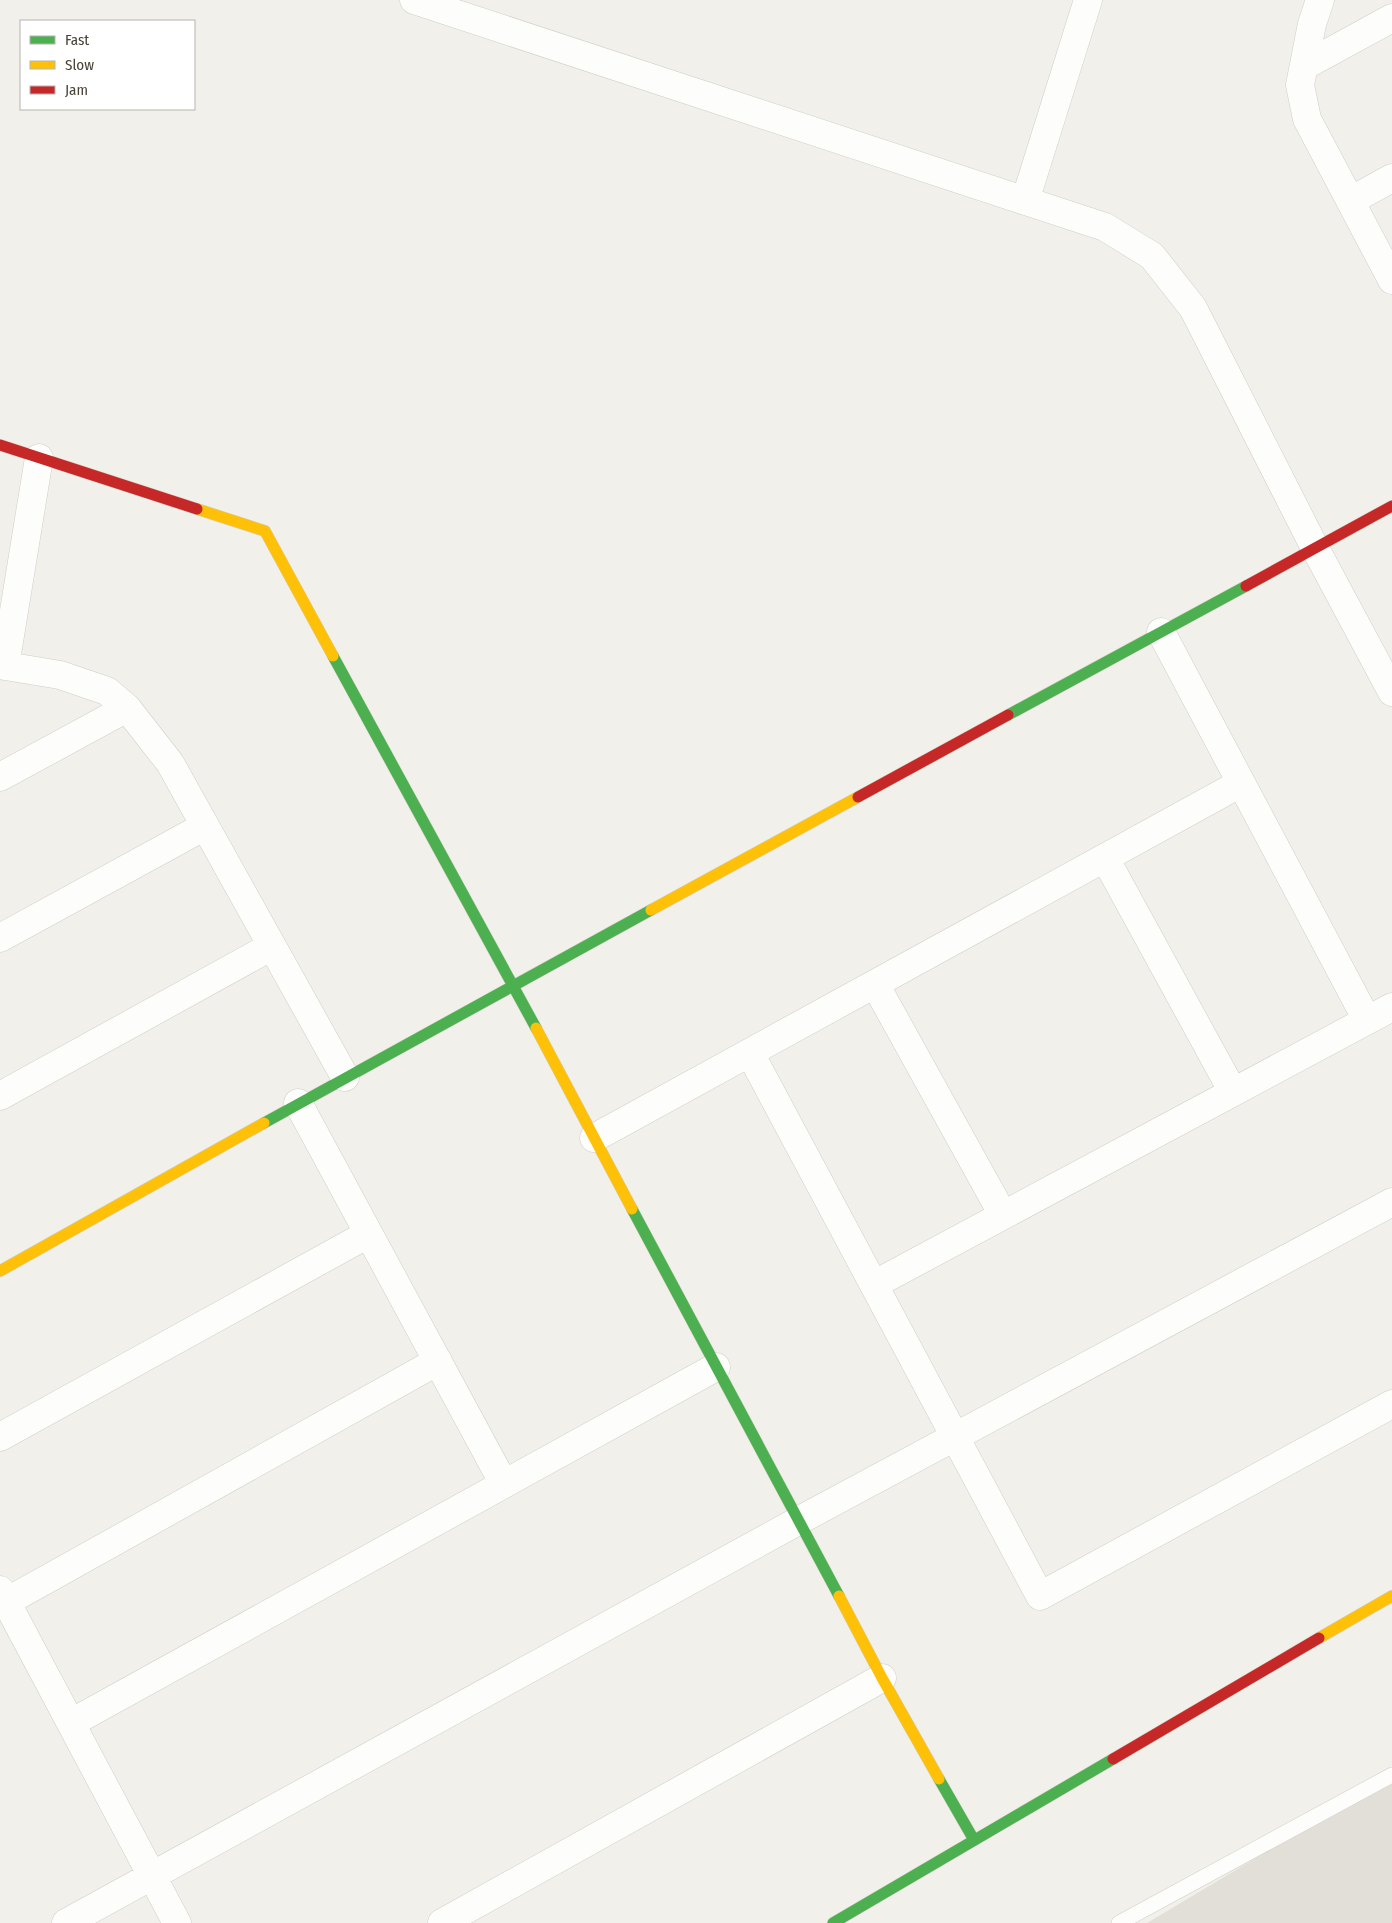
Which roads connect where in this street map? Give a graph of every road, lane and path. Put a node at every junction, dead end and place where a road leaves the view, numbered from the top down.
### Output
1 (414, 0) edge
2 (1088, 0) edge
3 (1320, 0) edge
4 (1392, 18) edge
5 (1304, 66) junction
6 (1392, 178) edge
7 (1025, 201) junction
8 (1350, 201) junction
9 (1392, 280) edge
10 (0, 445) edge
11 (39, 458) junction
12 (1392, 506) edge
13 (1314, 548) junction
14 (1160, 632) junction
15 (2, 666) edge
16 (1392, 692) edge
17 (126, 708) junction
18 (0, 777) edge
19 (1241, 783) junction
20 (205, 826) junction
21 (1105, 858) junction
22 (0, 938) edge
23 (272, 946) junction
24 (875, 984) junction
25 (513, 985) junction
26 (1392, 1007) edge
27 (1367, 1020) junction
28 (750, 1053) junction
29 (345, 1077) junction
30 (1233, 1092) junction
31 (0, 1096) edge
32 (298, 1103) junction
33 (594, 1138) junction
34 (1392, 1202) edge
35 (1003, 1215) junction
36 (368, 1234) junction
37 (0, 1271) edge
38 (875, 1284) junction
39 (438, 1362) junction
40 (716, 1367) junction
41 (1392, 1404) edge
42 (0, 1436) edge
43 (956, 1438) junction
44 (504, 1484) junction
45 (798, 1521) junction
46 (3, 1596) edge
47 (1392, 1596) edge
48 (882, 1678) junction
49 (71, 1723) junction
50 (1392, 1775) edge
51 (974, 1840) junction
52 (152, 1875) junction
53 (66, 1923) edge
54 (177, 1923) edge
55 (442, 1923) edge
56 (833, 1923) edge
57 (1119, 1923) edge

1 - 7 street
2 - 7 street
3 - 5 street
4 - 5 street
5 - 8 street
6 - 8 street
7 - 13 street
8 - 9 street
10 - 11 street
11 - 15 street
11 - 25 street
12 - 13 street
13 - 14 street
13 - 16 street
14 - 19 street
14 - 25 street
15 - 17 street
17 - 18 street
17 - 20 street
19 - 21 street
19 - 27 street
20 - 22 street
20 - 23 street
21 - 24 street
21 - 30 street
23 - 29 street
23 - 31 street
24 - 28 street
24 - 35 street
25 - 29 street
25 - 33 street
26 - 27 street
27 - 30 street
28 - 33 street
28 - 38 street
29 - 32 street
30 - 35 street
32 - 36 street
32 - 37 street
33 - 40 street
34 - 43 street
35 - 38 street
36 - 39 street
36 - 42 street
38 - 43 street
39 - 44 street
39 - 46 street
40 - 44 street
40 - 45 street
41 - 43 street
43 - 45 street
44 - 49 street
45 - 48 street
45 - 52 street
46 - 49 street
47 - 51 street
48 - 51 street
48 - 55 street
49 - 52 street
50 - 57 lane
51 - 56 street
52 - 53 street
52 - 54 street

